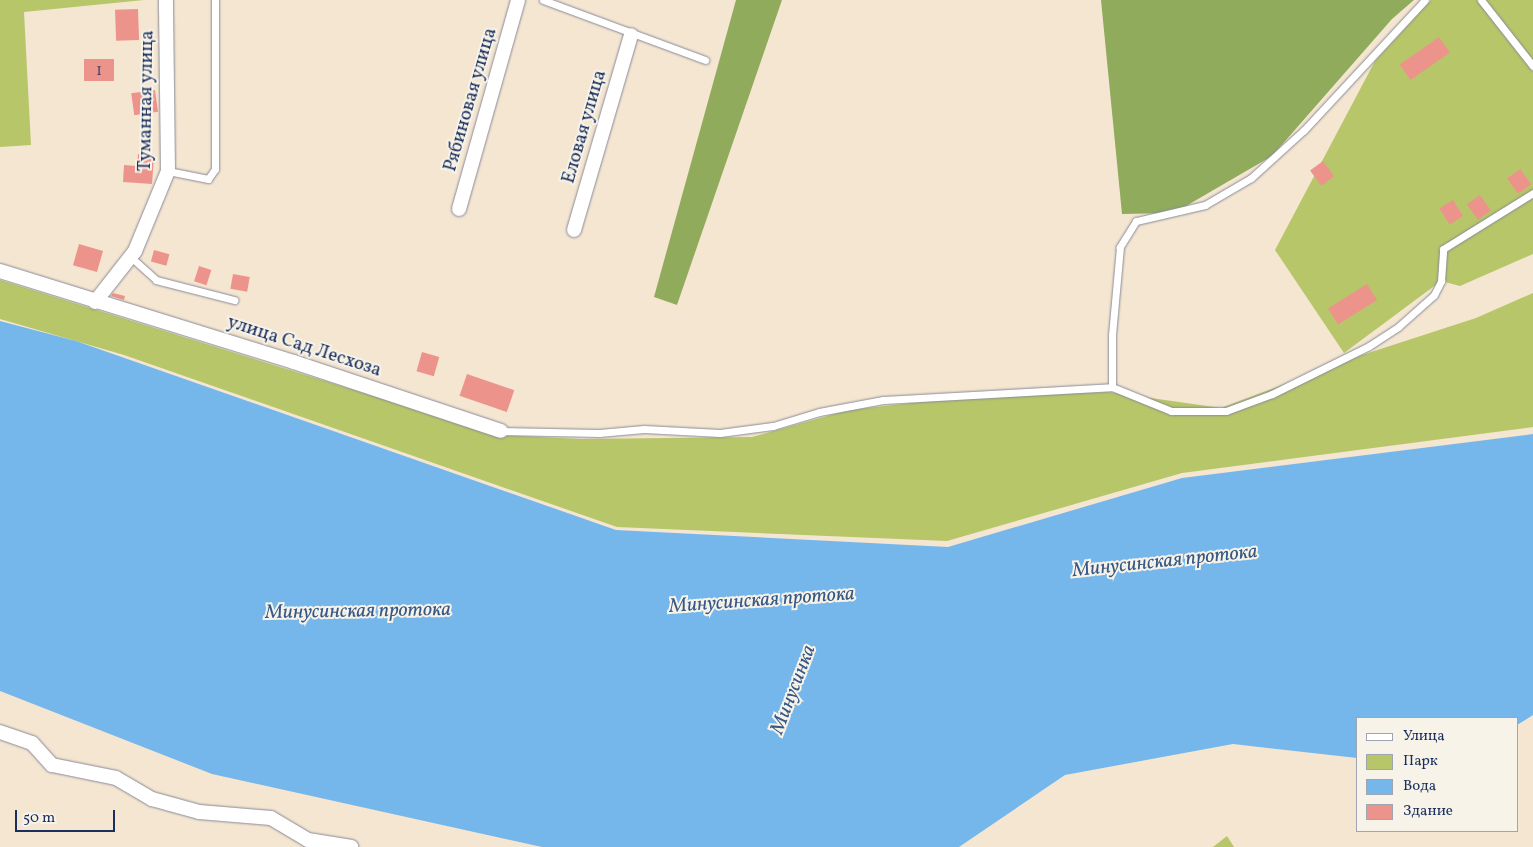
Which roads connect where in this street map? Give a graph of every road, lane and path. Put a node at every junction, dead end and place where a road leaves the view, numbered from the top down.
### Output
1 (166, 0) edge
2 (215, 0) edge
3 (518, 0) edge
4 (543, 0) edge
5 (1425, 0) edge
6 (1481, 0) edge
7 (631, 35) junction
8 (705, 60) dead end
9 (1533, 66) edge
10 (168, 171) junction
11 (1533, 193) edge
12 (459, 209) dead end
13 (574, 230) dead end
14 (133, 254) junction
15 (0, 270) edge
16 (234, 300) dead end
17 (95, 302) junction
18 (1112, 387) junction
19 (501, 431) joint
20 (0, 732) edge
21 (351, 847) edge

1 - 10 street, Туманная улица
2 - 10 lane
3 - 12 street, Рябиновая улица
4 - 7 lane
5 - 18 lane
6 - 9 lane
7 - 8 lane
7 - 13 street, Еловая улица
10 - 14 street, Туманная улица
11 - 18 lane
14 - 16 lane
14 - 17 street, Туманная улица
15 - 17 street, улица Сад Лесхоза
17 - 19 street, улица Сад Лесхоза
18 - 19 lane
20 - 21 street

